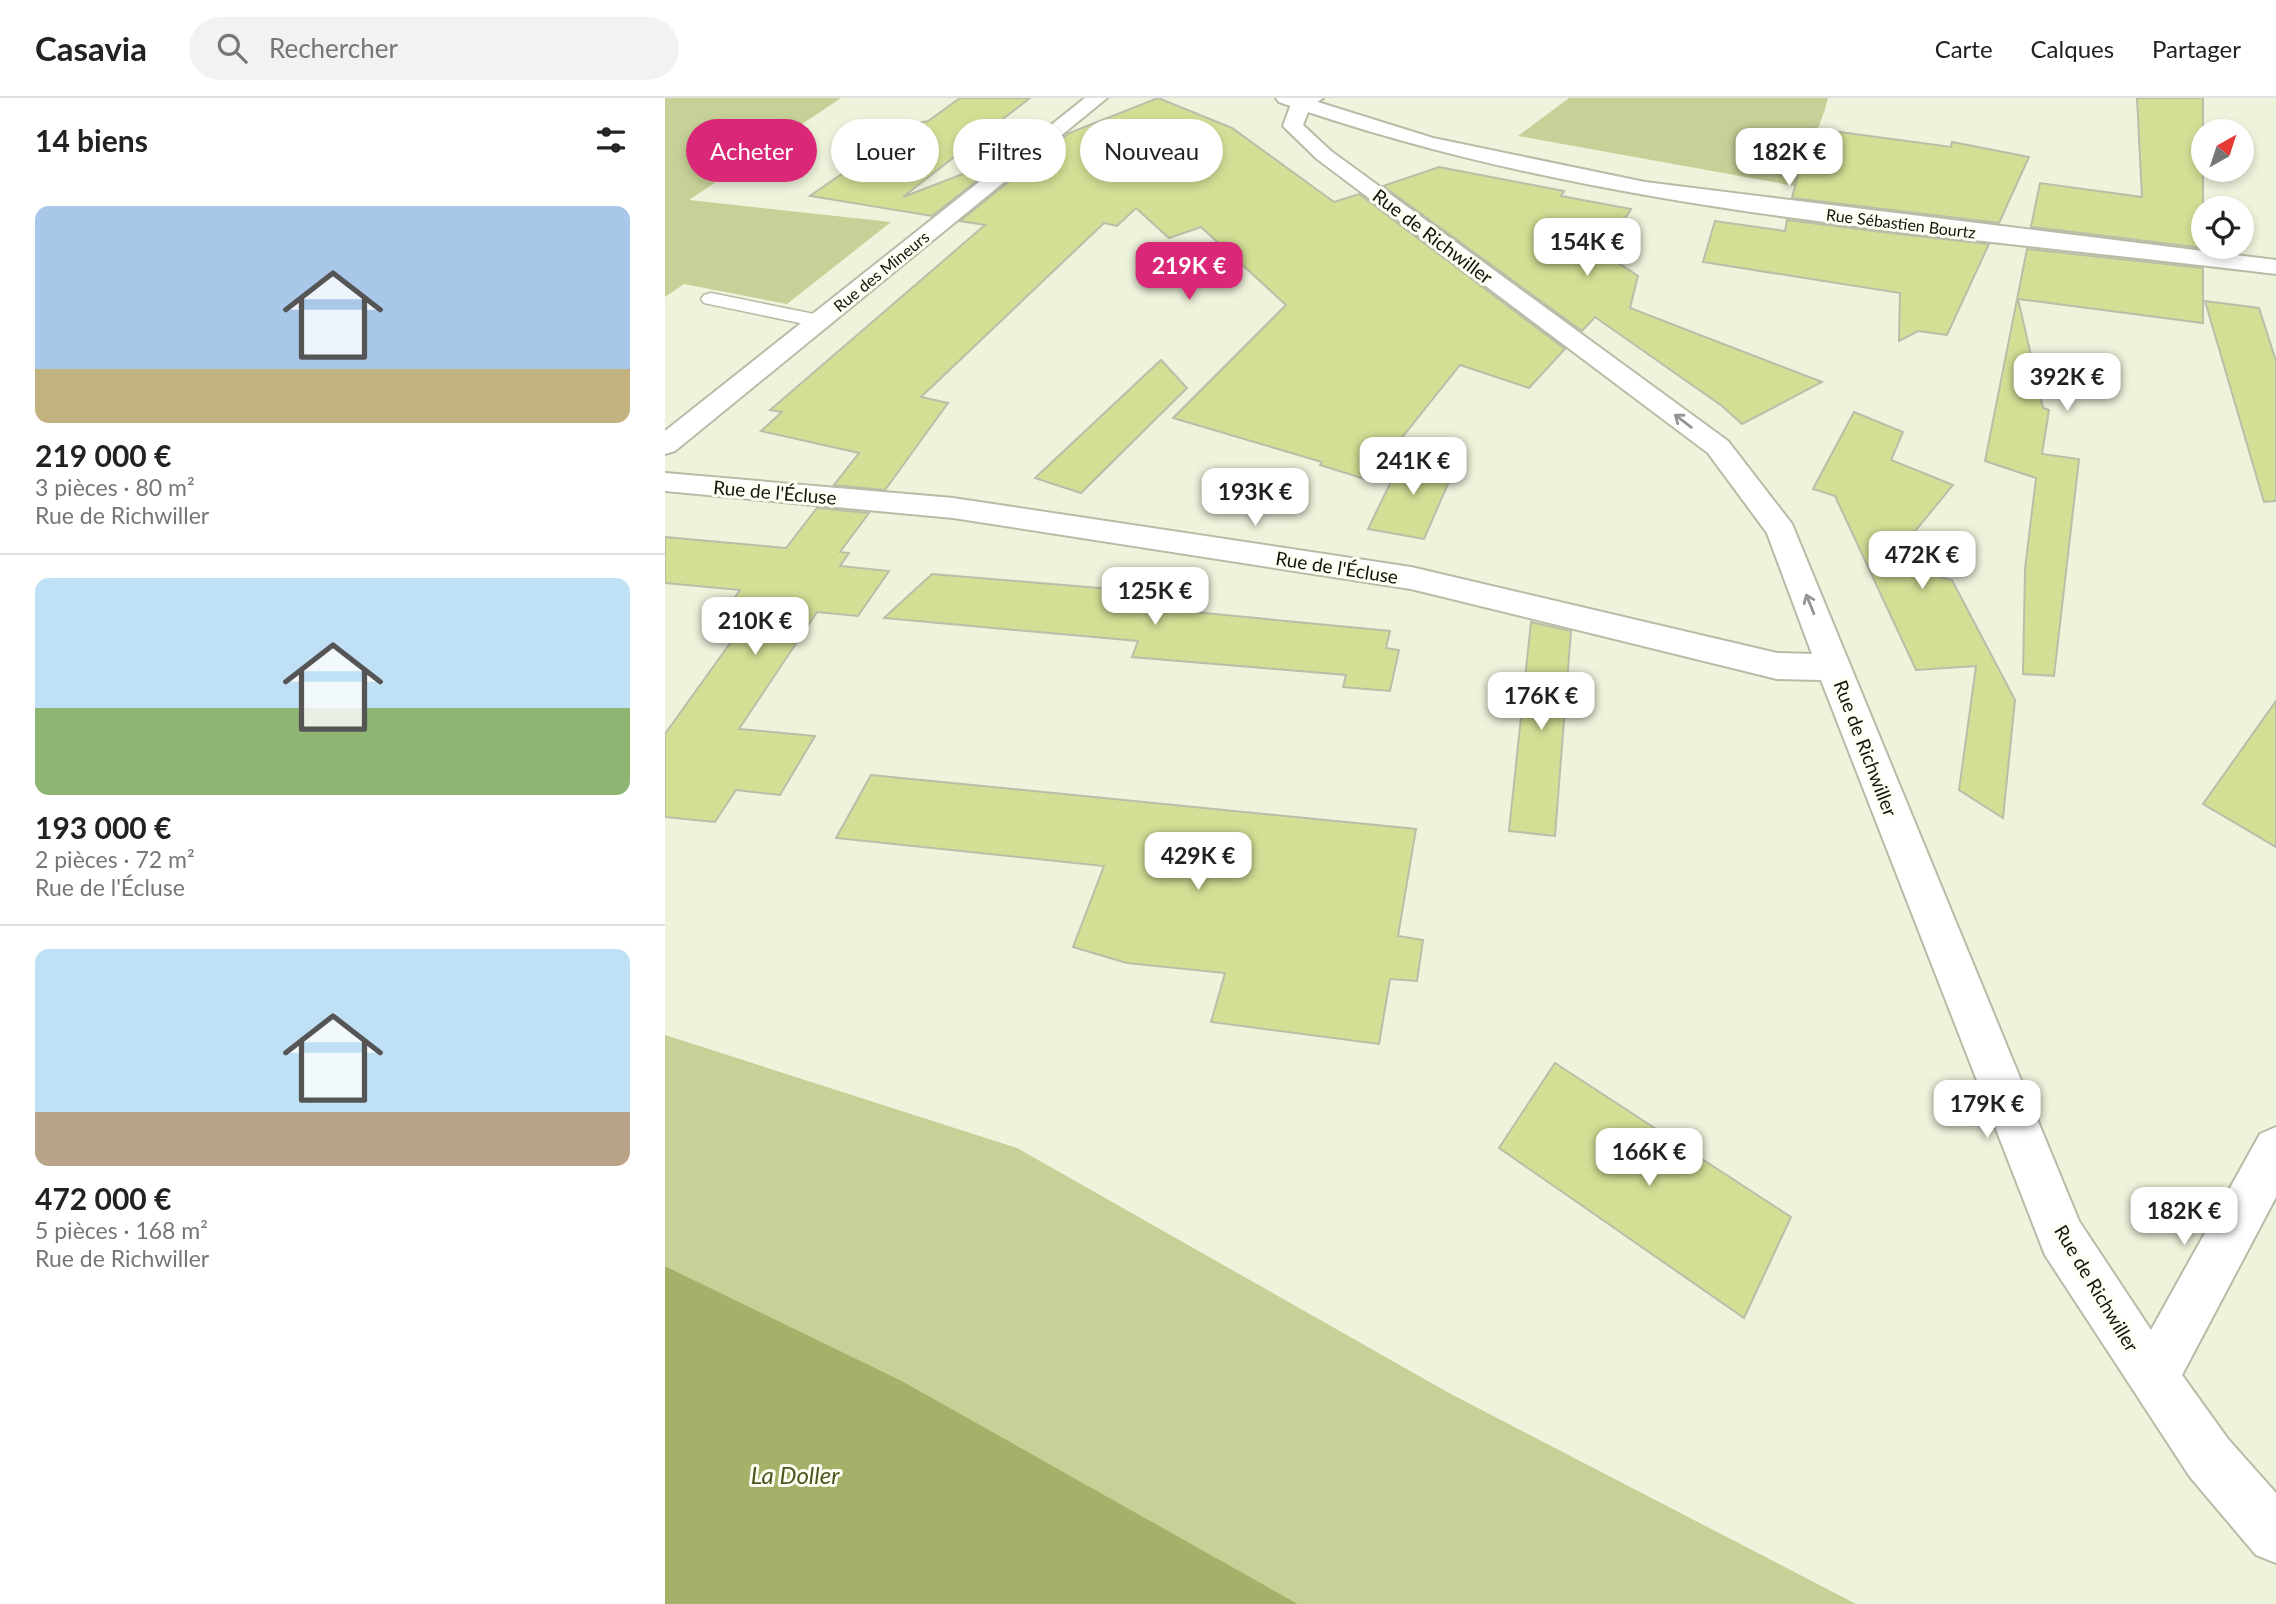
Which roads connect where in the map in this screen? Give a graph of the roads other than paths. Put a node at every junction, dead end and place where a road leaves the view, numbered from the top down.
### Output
1 (1097, 98) edge
2 (1300, 100) edge
3 (2276, 267) edge
4 (711, 299) dead end
5 (819, 321) junction
6 (665, 445) edge
7 (665, 482) edge
8 (1836, 668) junction
9 (2276, 1150) edge
10 (2153, 1378) junction
11 (2276, 1535) edge

1 - 5 street, Rue des Mineurs
2 - 3 street, Rue Sébastien Bourtz
8 -> 2 street, Rue de Richwiller
4 - 5 lane
5 - 6 street, Rue des Mineurs
7 - 8 street, Rue de l'Écluse
8 - 10 street, Rue de Richwiller
9 - 10 street
10 - 11 street, Rue de Richwiller

